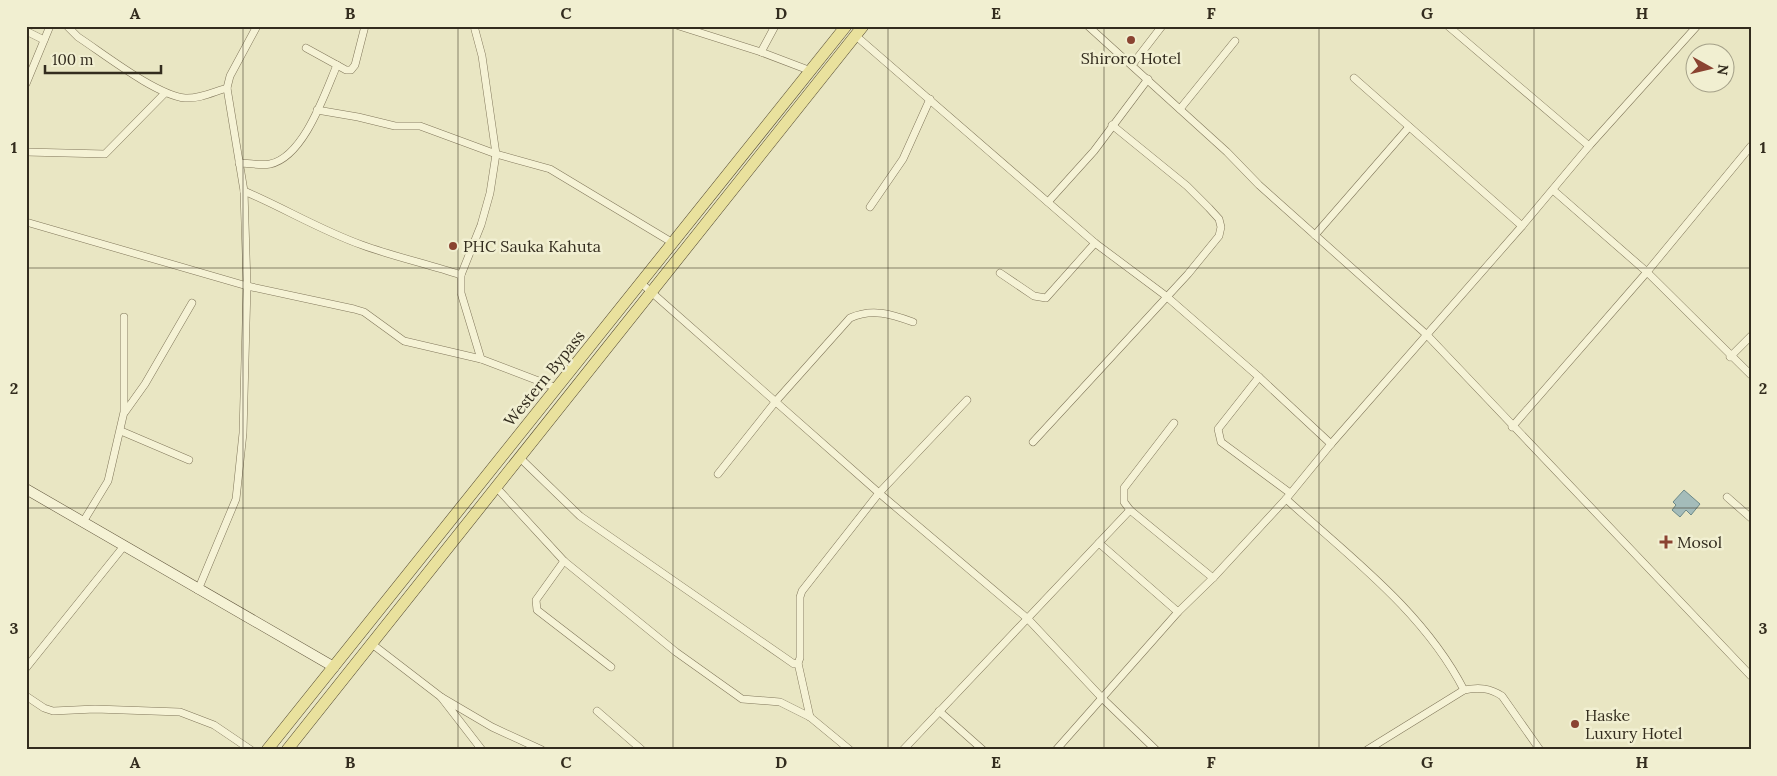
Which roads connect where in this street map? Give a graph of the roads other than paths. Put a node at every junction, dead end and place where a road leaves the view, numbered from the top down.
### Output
1 (50, 26) edge
2 (67, 26) edge
3 (257, 26) edge
4 (365, 26) edge
5 (474, 26) edge
6 (679, 26) edge
7 (774, 26) edge
8 (846, 26) edge
9 (864, 26) edge
10 (1088, 26) edge
11 (1162, 26) edge
12 (1448, 26) edge
13 (1697, 26) edge
14 (26, 30) edge
15 (856, 36) junction
16 (44, 40) junction
17 (1235, 41) dead end
18 (306, 48) dead end
19 (761, 52) junction
20 (337, 65) junction
21 (1132, 65) junction
22 (810, 71) junction
23 (1354, 78) dead end
24 (1148, 79) junction
25 (26, 84) edge
26 (227, 88) junction
27 (165, 92) junction
28 (930, 99) junction
29 (1180, 109) junction
30 (317, 110) junction
31 (1112, 125) junction
32 (1409, 127) junction
33 (1589, 146) junction
34 (1751, 146) edge
35 (26, 152) edge
36 (496, 154) junction
37 (239, 163) junction
38 (1553, 190) junction
39 (244, 191) junction
40 (1048, 202) junction
41 (870, 207) dead end
42 (26, 222) edge
43 (1522, 226) junction
44 (1315, 235) junction
45 (673, 243) junction
46 (1095, 243) junction
47 (1647, 272) junction
48 (1000, 273) dead end
49 (461, 275) junction
50 (641, 283) junction
51 (247, 286) junction
52 (652, 292) junction
53 (1166, 296) junction
54 (192, 304) dead end
55 (124, 317) dead end
56 (913, 322) dead end
57 (1427, 335) junction
58 (1751, 336) edge
59 (1730, 357) junction
60 (481, 360) junction
61 (1751, 375) edge
62 (1259, 377) junction
63 (557, 388) junction
64 (967, 400) dead end
65 (776, 401) junction
66 (124, 412) junction
67 (1174, 423) dead end
68 (1512, 426) junction
69 (121, 430) junction
70 (1033, 442) dead end
71 (1331, 444) junction
72 (520, 457) junction
73 (189, 460) dead end
74 (718, 474) dead end
75 (496, 487) junction
76 (26, 489) edge
77 (879, 493) junction
78 (1288, 496) junction
79 (1727, 497) dead end
80 (1130, 510) junction
81 (1751, 518) edge
82 (83, 522) junction
83 (1099, 543) junction
84 (124, 546) junction
85 (564, 562) junction
86 (1213, 578) junction
87 (198, 590) junction
88 (1178, 612) junction
89 (1028, 620) junction
90 (372, 644) junction
91 (798, 663) junction
92 (334, 667) junction
93 (26, 668) edge
94 (611, 668) dead end
95 (1751, 676) edge
96 (1464, 690) junction
97 (26, 696) edge
98 (441, 697) junction
99 (1102, 698) junction
100 (597, 711) dead end
101 (939, 711) junction
102 (810, 717) junction
103 (250, 750) edge
104 (267, 750) edge
105 (287, 750) edge
106 (482, 750) edge
107 (542, 750) edge
108 (642, 750) edge
109 (850, 750) edge
110 (903, 750) edge
111 (982, 750) edge
112 (1056, 750) edge
113 (1156, 750) edge
114 (1367, 750) edge
115 (1540, 750) edge

1 - 16 street
2 - 27 street
3 - 26 street
4 - 20 street
5 - 36 street
6 - 19 street
7 - 19 street
8 - 22 main road, Western Bypass
9 - 15 main road, Western Bypass
10 - 21 street
11 - 21 street
12 - 33 street
13 - 33 street
14 - 16 street
15 - 28 street
15 - 52 main road, Western Bypass
16 - 25 street
17 - 29 street
18 - 20 street
19 - 22 street
20 - 30 street
21 - 24 street
22 - 45 main road, Western Bypass
23 - 32 street
24 - 29 street
24 - 31 street
26 - 27 street
26 - 37 street
27 - 35 street
28 - 40 street
28 - 41 street
29 - 44 street
30 - 36 street
30 - 37 street
31 - 40 street
31 - 53 street
32 - 43 street
32 - 44 street
33 - 38 street
34 - 47 street
36 - 45 street
36 - 49 street
37 - 39 street
38 - 43 street
38 - 47 street
39 - 49 street
39 - 51 street
40 - 46 street
42 - 51 street
43 - 57 street
44 - 57 street
45 - 50 main road, Western Bypass
46 - 48 street
46 - 53 street
47 - 59 street
47 - 68 street
49 - 60 street
50 - 52 street
50 - 63 main road, Western Bypass
51 - 60 street
51 - 87 street
52 - 65 street
52 - 72 main road, Western Bypass
53 - 62 street
53 - 70 street
54 - 66 street
55 - 66 street
56 - 65 street
57 - 68 street
57 - 71 street
58 - 59 street
59 - 61 street
60 - 63 street
62 - 71 street
62 - 78 street
63 - 92 main road, Western Bypass
64 - 77 street
65 - 74 street
65 - 77 street
66 - 69 street
67 - 80 street
68 - 95 street
69 - 73 street
69 - 82 street
71 - 78 street
72 - 75 main road, Western Bypass
72 - 91 street
75 - 85 street
75 - 90 main road, Western Bypass
76 - 82 street
77 - 89 street
77 - 91 street
78 - 86 street
78 - 96 street
79 - 81 street
80 - 83 street
80 - 86 street
82 - 84 street
83 - 88 street
83 - 89 street
84 - 87 street
84 - 93 street
85 - 94 street
85 - 102 street
86 - 88 street
87 - 92 street
88 - 99 street
89 - 99 street
89 - 101 street
90 - 98 street
90 - 105 main road, Western Bypass
91 - 102 street
92 - 104 main road, Western Bypass
96 - 114 street
96 - 115 street
97 - 103 street
98 - 106 street
98 - 107 street
99 - 112 street
99 - 113 street
100 - 108 street
101 - 110 street
101 - 111 street
102 - 109 street

